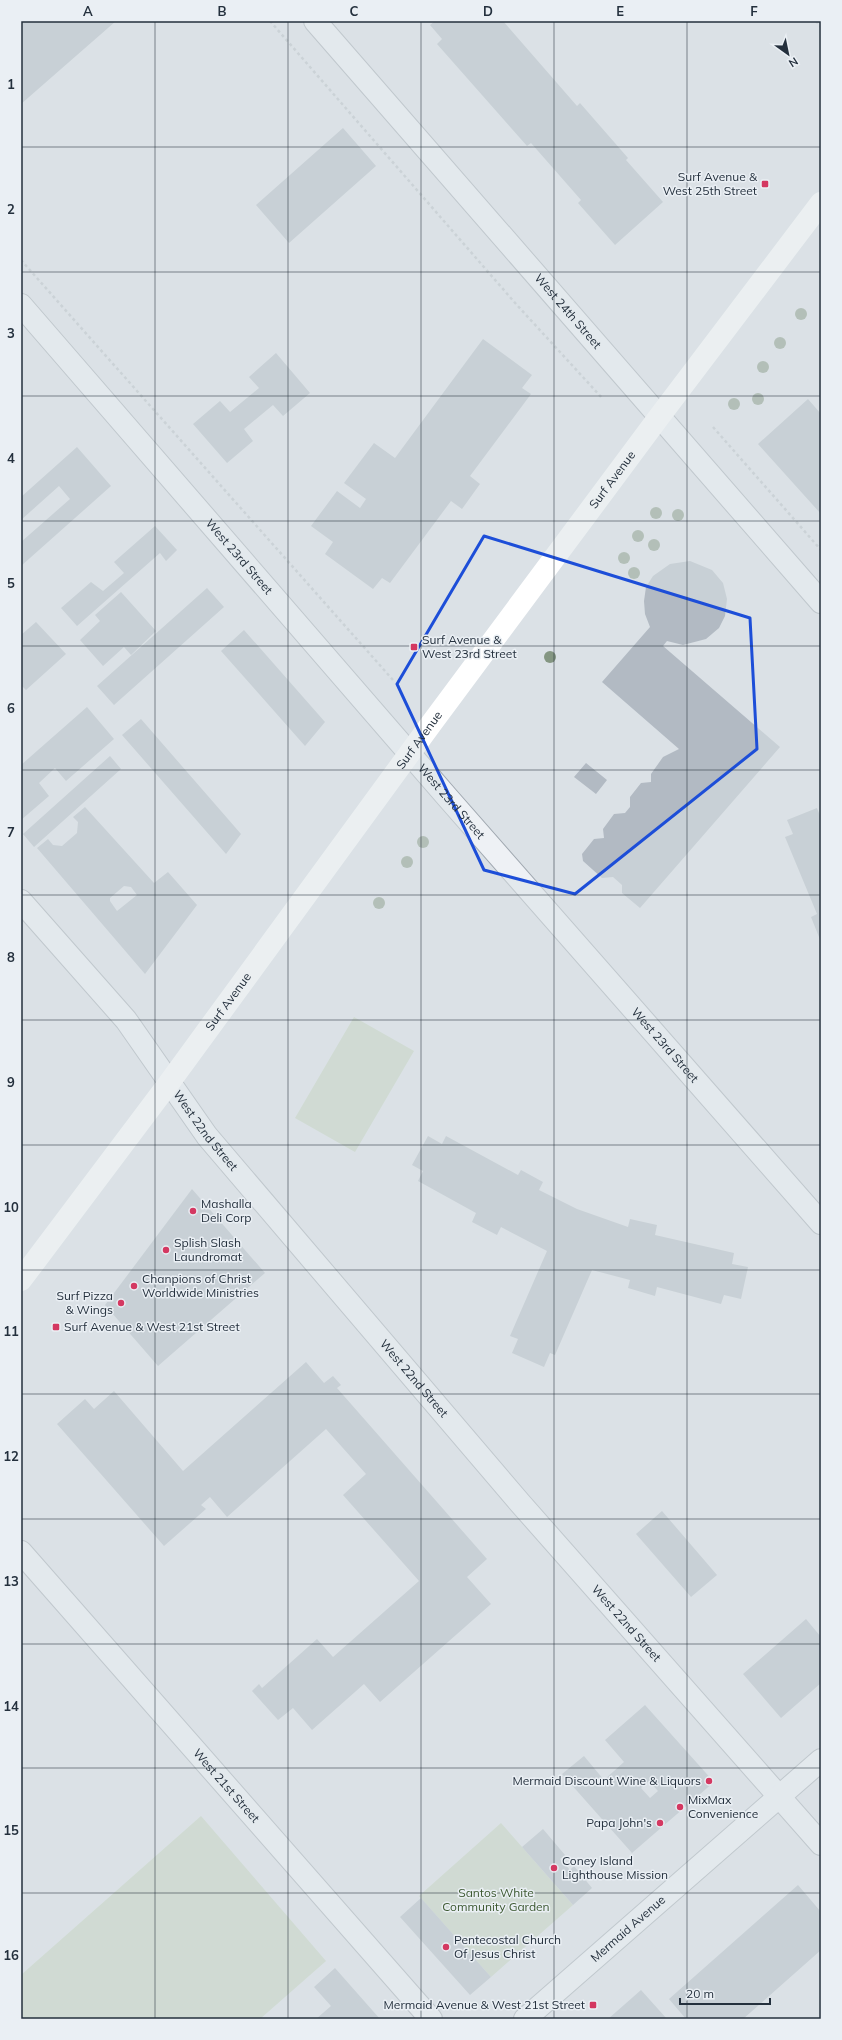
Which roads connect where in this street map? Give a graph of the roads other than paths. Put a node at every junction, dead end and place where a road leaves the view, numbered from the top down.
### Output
1 (316, 21) edge
2 (821, 203) edge
3 (21, 305) edge
4 (659, 417) junction
5 (821, 602) edge
6 (409, 753) junction
7 (21, 901) edge
8 (170, 1083) junction
9 (821, 1223) edge
10 (21, 1280) edge
11 (21, 1552) edge
12 (821, 1760) edge
13 (779, 1796) junction
14 (821, 1844) edge
15 (431, 2019) edge
16 (525, 2019) edge

1 - 4 street, West 24th Street
2 - 4 main road, Surf Avenue
3 - 6 street, West 23rd Street
4 - 5 street, West 24th Street
4 - 6 main road, Surf Avenue
6 - 8 main road, Surf Avenue
6 - 9 street, West 23rd Street
7 - 8 street, West 22nd Street
8 - 10 main road, Surf Avenue
8 - 13 street, West 22nd Street
11 - 15 street, West 21st Street
12 - 13 street, Mermaid Avenue
13 - 14 street, West 22nd Street
13 - 16 street, Mermaid Avenue

